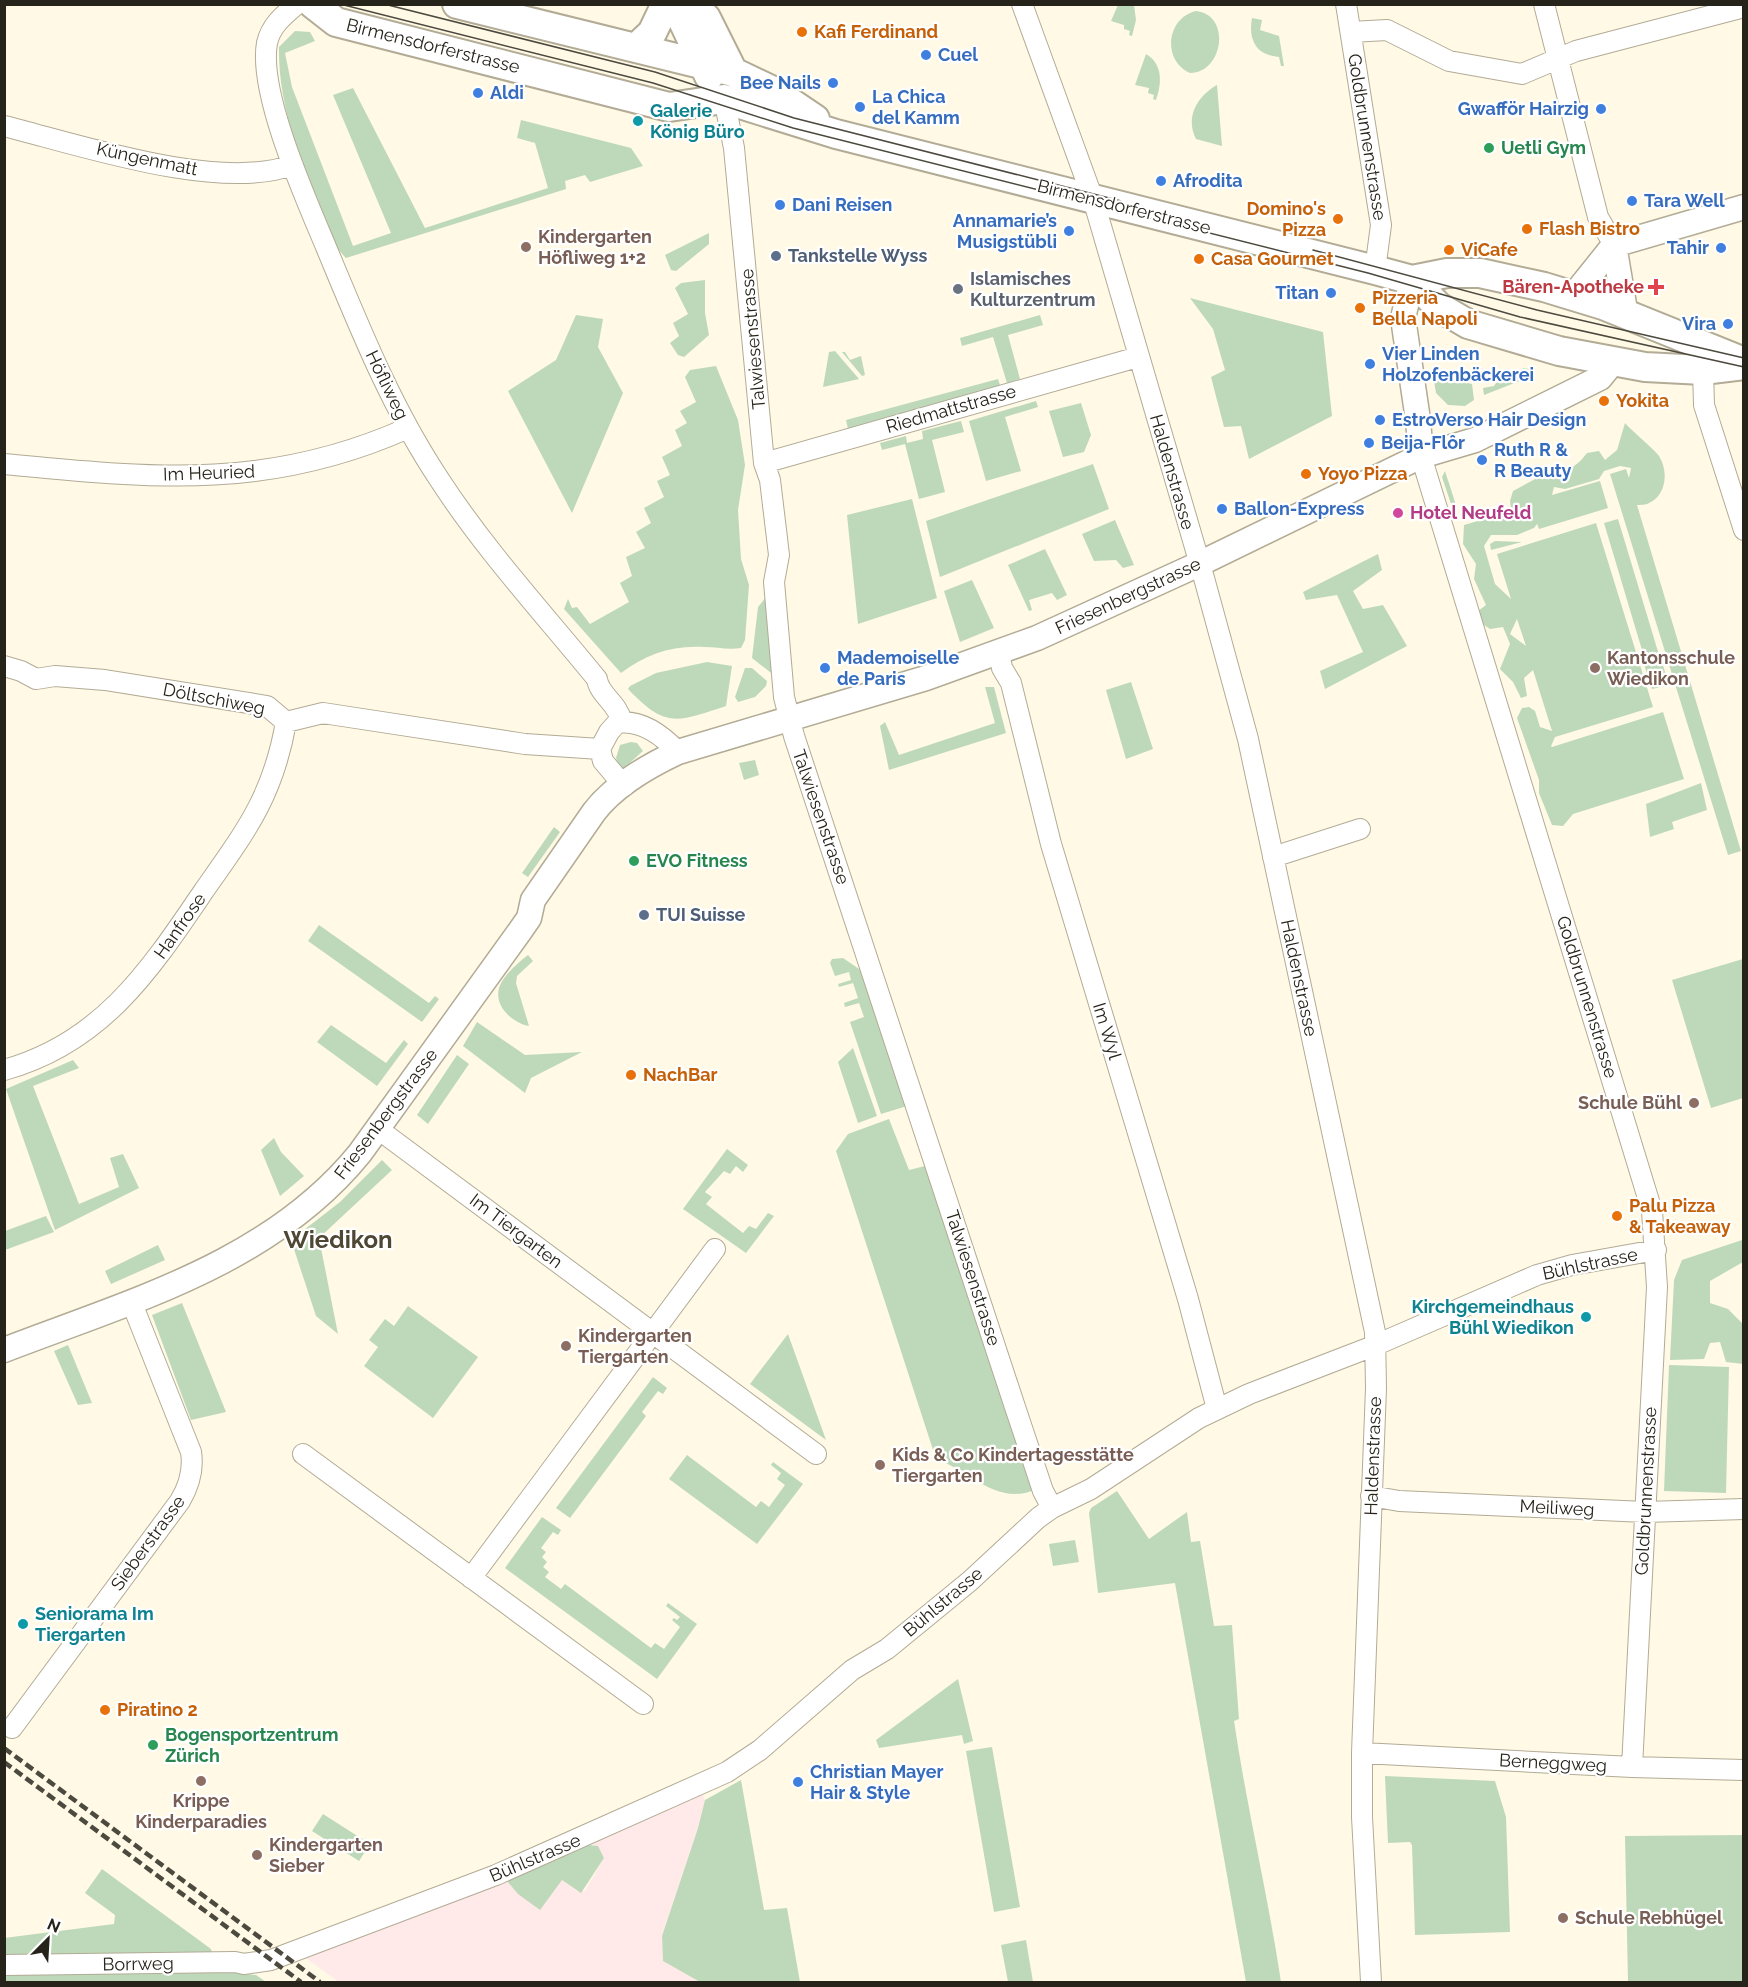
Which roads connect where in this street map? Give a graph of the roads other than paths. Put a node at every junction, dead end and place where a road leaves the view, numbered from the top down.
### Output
1 (297, 4) edge
2 (313, 4) edge
3 (457, 4) edge
4 (666, 4) edge
5 (675, 4) edge
6 (693, 4) edge
7 (1022, 4) edge
8 (1346, 4) edge
9 (1544, 4) edge
10 (1743, 7) edge
11 (1351, 32) junction
12 (636, 48) junction
13 (1559, 60) junction
14 (701, 64) junction
15 (733, 72) junction
16 (724, 99) junction
17 (4, 126) edge
18 (836, 134) junction
19 (292, 165) junction
20 (1094, 199) junction
21 (1743, 207) edge
22 (1614, 245) junction
23 (1375, 270) junction
24 (1412, 280) junction
25 (1574, 295) junction
26 (1626, 316) junction
27 (1138, 357) junction
28 (1613, 362) junction
29 (1743, 364) edge
30 (1703, 370) junction
31 (408, 428) junction
32 (1421, 456) junction
33 (764, 463) junction
34 (4, 464) edge
35 (1743, 530) edge
36 (1199, 564) junction
37 (999, 653) junction
38 (4, 666) edge
39 (789, 719) junction
40 (286, 722) junction
41 (622, 722) junction
42 (600, 749) junction
43 (678, 752) junction
44 (624, 786) junction
45 (1360, 829) dead end
46 (1273, 857) junction
47 (4, 1070) edge
48 (378, 1129) junction
49 (715, 1249) dead end
50 (1656, 1250) junction
51 (131, 1301) junction
52 (654, 1333) junction
53 (1376, 1345) junction
54 (4, 1350) edge
55 (1217, 1409) junction
56 (303, 1454) dead end
57 (816, 1454) dead end
58 (1371, 1496) junction
59 (1052, 1508) junction
60 (1743, 1509) edge
61 (1645, 1512) junction
62 (471, 1578) junction
63 (643, 1704) dead end
64 (12, 1728) dead end
65 (1362, 1753) junction
66 (1632, 1767) junction
67 (1743, 1770) edge
68 (235, 1962) joint
69 (4, 1965) edge
70 (1371, 1983) edge

1 - 19 street, Höfliweg
2 - 16 main road, Birmensdorferstrasse
3 - 12 main road, Birmensdorferstrasse
4 - 12 main road
5 - 14 main road
6 - 15 main road
7 - 20 street, Haldenstrasse
8 - 11 street, Goldbrunnenstrasse
9 - 13 street
10 - 13 street
11 - 13 street
11 - 23 street, Goldbrunnenstrasse
12 - 14 main road, Birmensdorferstrasse
13 - 22 street
14 - 15 main road, Birmensdorferstrasse
14 - 16 main road
15 - 18 main road, Birmensdorferstrasse
16 - 18 main road, Birmensdorferstrasse
16 - 33 street, Talwiesenstrasse
17 - 19 street, Küngenmatt
18 - 20 main road, Birmensdorferstrasse
19 - 31 street, Höfliweg
20 - 23 main road, Birmensdorferstrasse
20 - 27 street, Haldenstrasse
21 - 22 street
22 - 25 street
22 - 26 street
23 - 24 main road, Birmensdorferstrasse
24 - 25 main road, Birmensdorferstrasse
24 - 28 main road, Birmensdorferstrasse
24 - 32 street, Goldbrunnenstrasse
25 - 26 main road, Birmensdorferstrasse
26 - 28 main road
26 - 29 main road, Birmensdorferstrasse
27 - 33 street, Riedmattstrasse
27 - 36 street, Haldenstrasse
28 - 30 main road, Birmensdorferstrasse
28 - 32 street, Friesenbergstrasse
29 - 30 main road, Birmensdorferstrasse
30 - 35 street
31 - 34 street, Im Heuried
31 - 41 street, Höfliweg
32 - 36 street, Friesenbergstrasse
32 - 50 street, Goldbrunnenstrasse
33 - 39 street, Talwiesenstrasse
36 - 37 street, Friesenbergstrasse
36 - 46 street, Haldenstrasse
37 - 39 street, Friesenbergstrasse
37 - 55 street, Im Wyl
38 - 40 street, Döltschiweg
39 - 43 street, Friesenbergstrasse
39 - 59 street, Talwiesenstrasse
40 - 42 street, Döltschiweg
40 - 47 street, Hanfrose
41 - 42 street
41 - 43 street
42 - 44 street
43 - 44 street, Friesenbergstrasse
44 - 48 street, Friesenbergstrasse
45 - 46 street
46 - 53 street, Haldenstrasse
48 - 51 street, Friesenbergstrasse
48 - 52 street, Im Tiergarten
49 - 52 street
50 - 53 street, Bühlstrasse
50 - 61 street, Goldbrunnenstrasse
51 - 54 street, Friesenbergstrasse
51 - 64 street, Sieberstrasse
52 - 57 street, Im Tiergarten
52 - 62 street
53 - 55 street, Bühlstrasse
53 - 58 street, Haldenstrasse
55 - 59 street, Bühlstrasse
56 - 62 street
58 - 61 street, Meiliweg
58 - 65 street, Haldenstrasse
59 - 68 street, Bühlstrasse
60 - 61 street, Meiliweg
61 - 66 street, Goldbrunnenstrasse
62 - 63 street
65 - 66 street, Berneggweg
65 - 70 street, Haldenstrasse
66 - 67 street, Berneggweg
68 - 69 street, Borrweg

